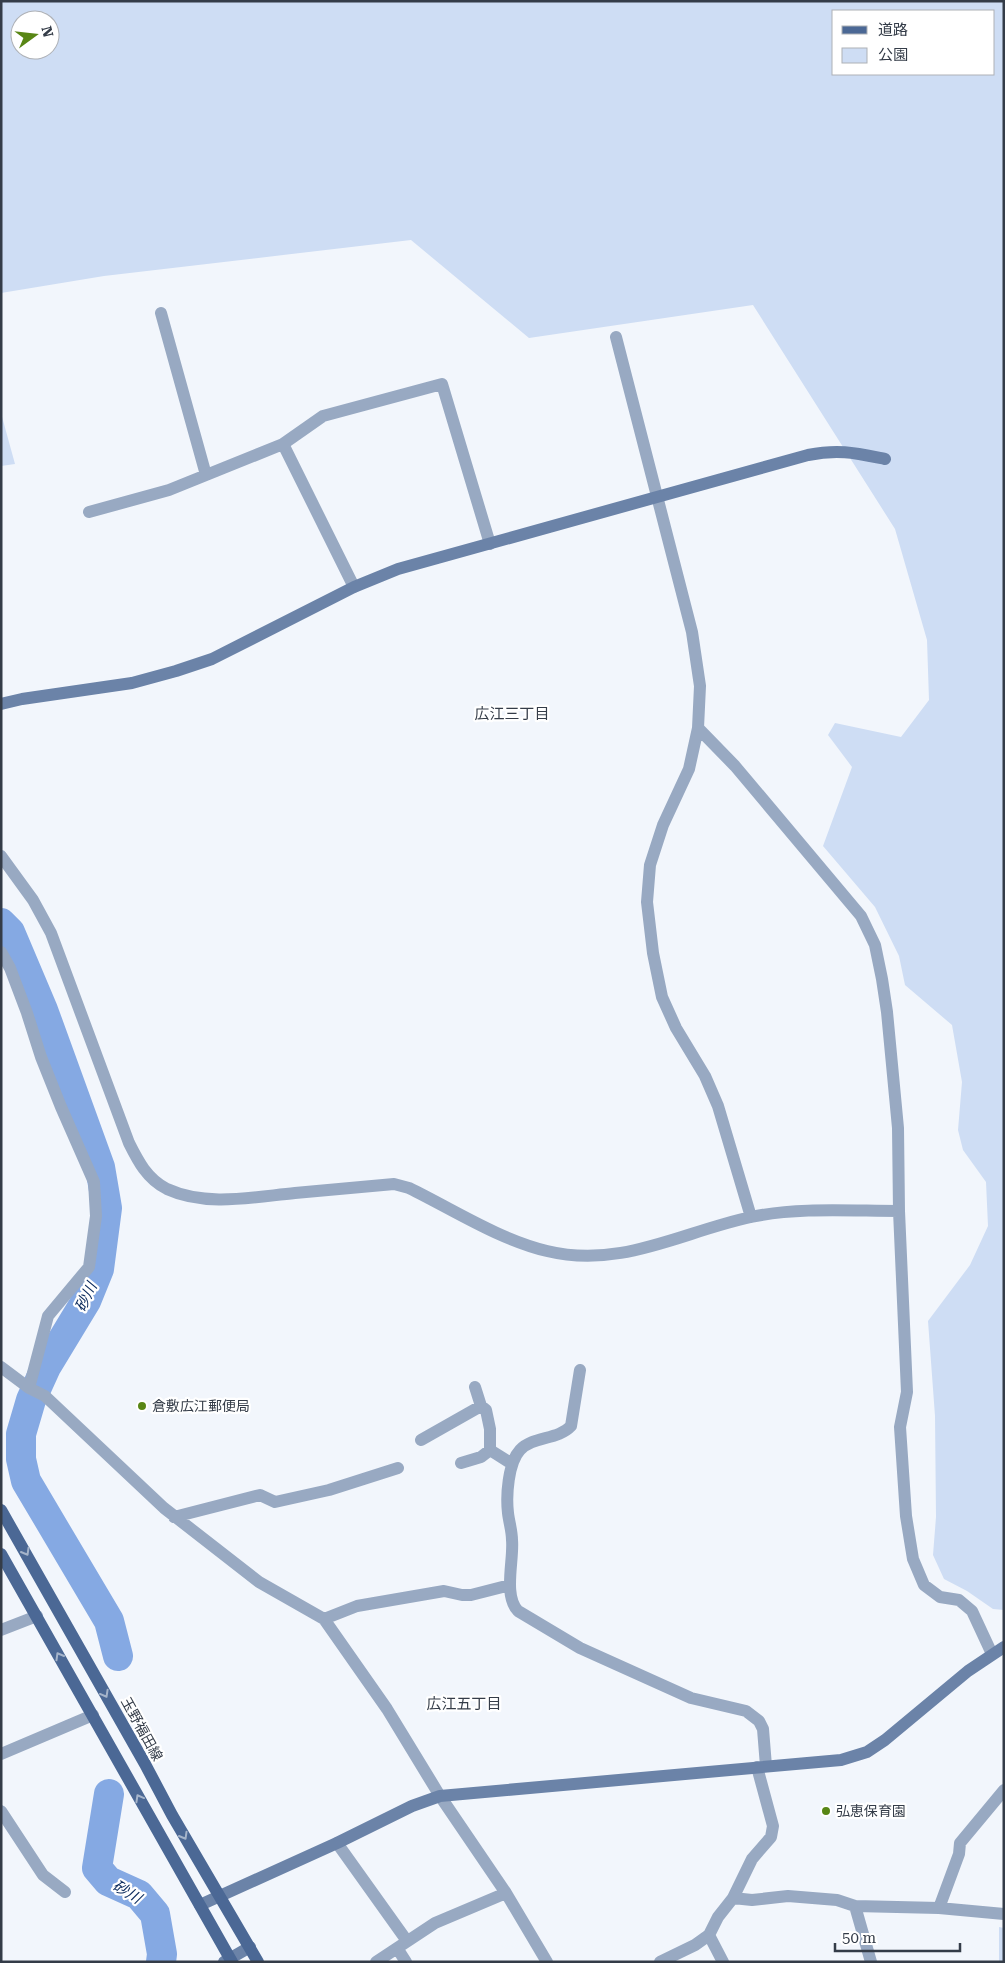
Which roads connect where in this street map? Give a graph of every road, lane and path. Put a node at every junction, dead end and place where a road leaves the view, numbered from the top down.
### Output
1 (161, 313) dead end
2 (616, 338) dead end
3 (283, 444) junction
4 (885, 459) dead end
5 (206, 475) junction
6 (658, 497) junction
7 (89, 512) dead end
8 (490, 544) junction
9 (354, 587) junction
10 (1, 704) edge
11 (698, 728) junction
12 (1, 856) edge
13 (1, 952) edge
14 (899, 1211) junction
15 (751, 1217) junction
16 (1, 1367) edge
17 (580, 1370) dead end
18 (29, 1388) junction
19 (475, 1388) dead end
20 (481, 1406) junction
21 (421, 1440) dead end
22 (490, 1450) junction
23 (460, 1463) dead end
24 (512, 1464) junction
25 (398, 1468) dead end
26 (1, 1510) edge
27 (174, 1517) junction
28 (1, 1554) edge
29 (510, 1585) junction
30 (37, 1616) junction
31 (324, 1619) junction
32 (1, 1630) edge
33 (1004, 1647) edge
34 (992, 1654) junction
35 (93, 1716) junction
36 (1, 1754) edge
37 (762, 1767) junction
38 (1004, 1790) edge
39 (440, 1796) junction
40 (1, 1811) edge
41 (337, 1843) junction
42 (65, 1892) dead end
43 (506, 1893) junction
44 (220, 1896) junction
45 (733, 1898) junction
46 (200, 1905) junction
47 (855, 1906) junction
48 (939, 1908) junction
49 (1004, 1914) edge
50 (709, 1936) junction
51 (402, 1944) junction
52 (250, 1947) junction
53 (229, 1961) edge
54 (258, 1962) edge
55 (376, 1962) edge
56 (406, 1962) edge
57 (548, 1962) edge
58 (660, 1962) edge
59 (723, 1962) edge
60 (871, 1962) edge

1 - 5 street
2 - 6 street
3 - 5 street
3 - 8 street
3 - 9 street
4 - 6 street
5 - 7 street
6 - 8 street
6 - 11 street
8 - 9 street
9 - 10 street
11 - 14 street
11 - 15 street
12 - 15 street
13 - 18 street
14 - 15 street
14 - 34 street
16 - 18 street
17 - 24 street
18 - 27 street
19 - 20 street
20 - 21 street
20 - 22 street
22 - 23 street
22 - 24 street
24 - 29 street
25 - 27 street
26 -> 44 main road, 玉野福田線
27 - 31 street
28 - 30 main road
29 - 31 street
29 - 37 street
30 - 32 street
35 -> 30 main road
31 - 39 street
33 - 34 street
34 - 37 street
35 - 36 street
46 -> 35 main road
37 - 39 street
37 - 45 street
38 - 48 street
39 - 41 street
39 - 43 street
40 - 42 street
41 - 44 street
41 - 51 street
43 - 51 street
43 - 57 street
44 - 46 street
44 - 52 main road, 玉野福田線
45 - 47 street
45 - 50 street
46 - 53 main road
47 - 48 street
47 - 60 street
48 - 49 street
50 - 58 street
50 - 59 street
51 - 55 street
51 - 56 street
52 - 53 street
52 - 54 main road, 玉野福田線

